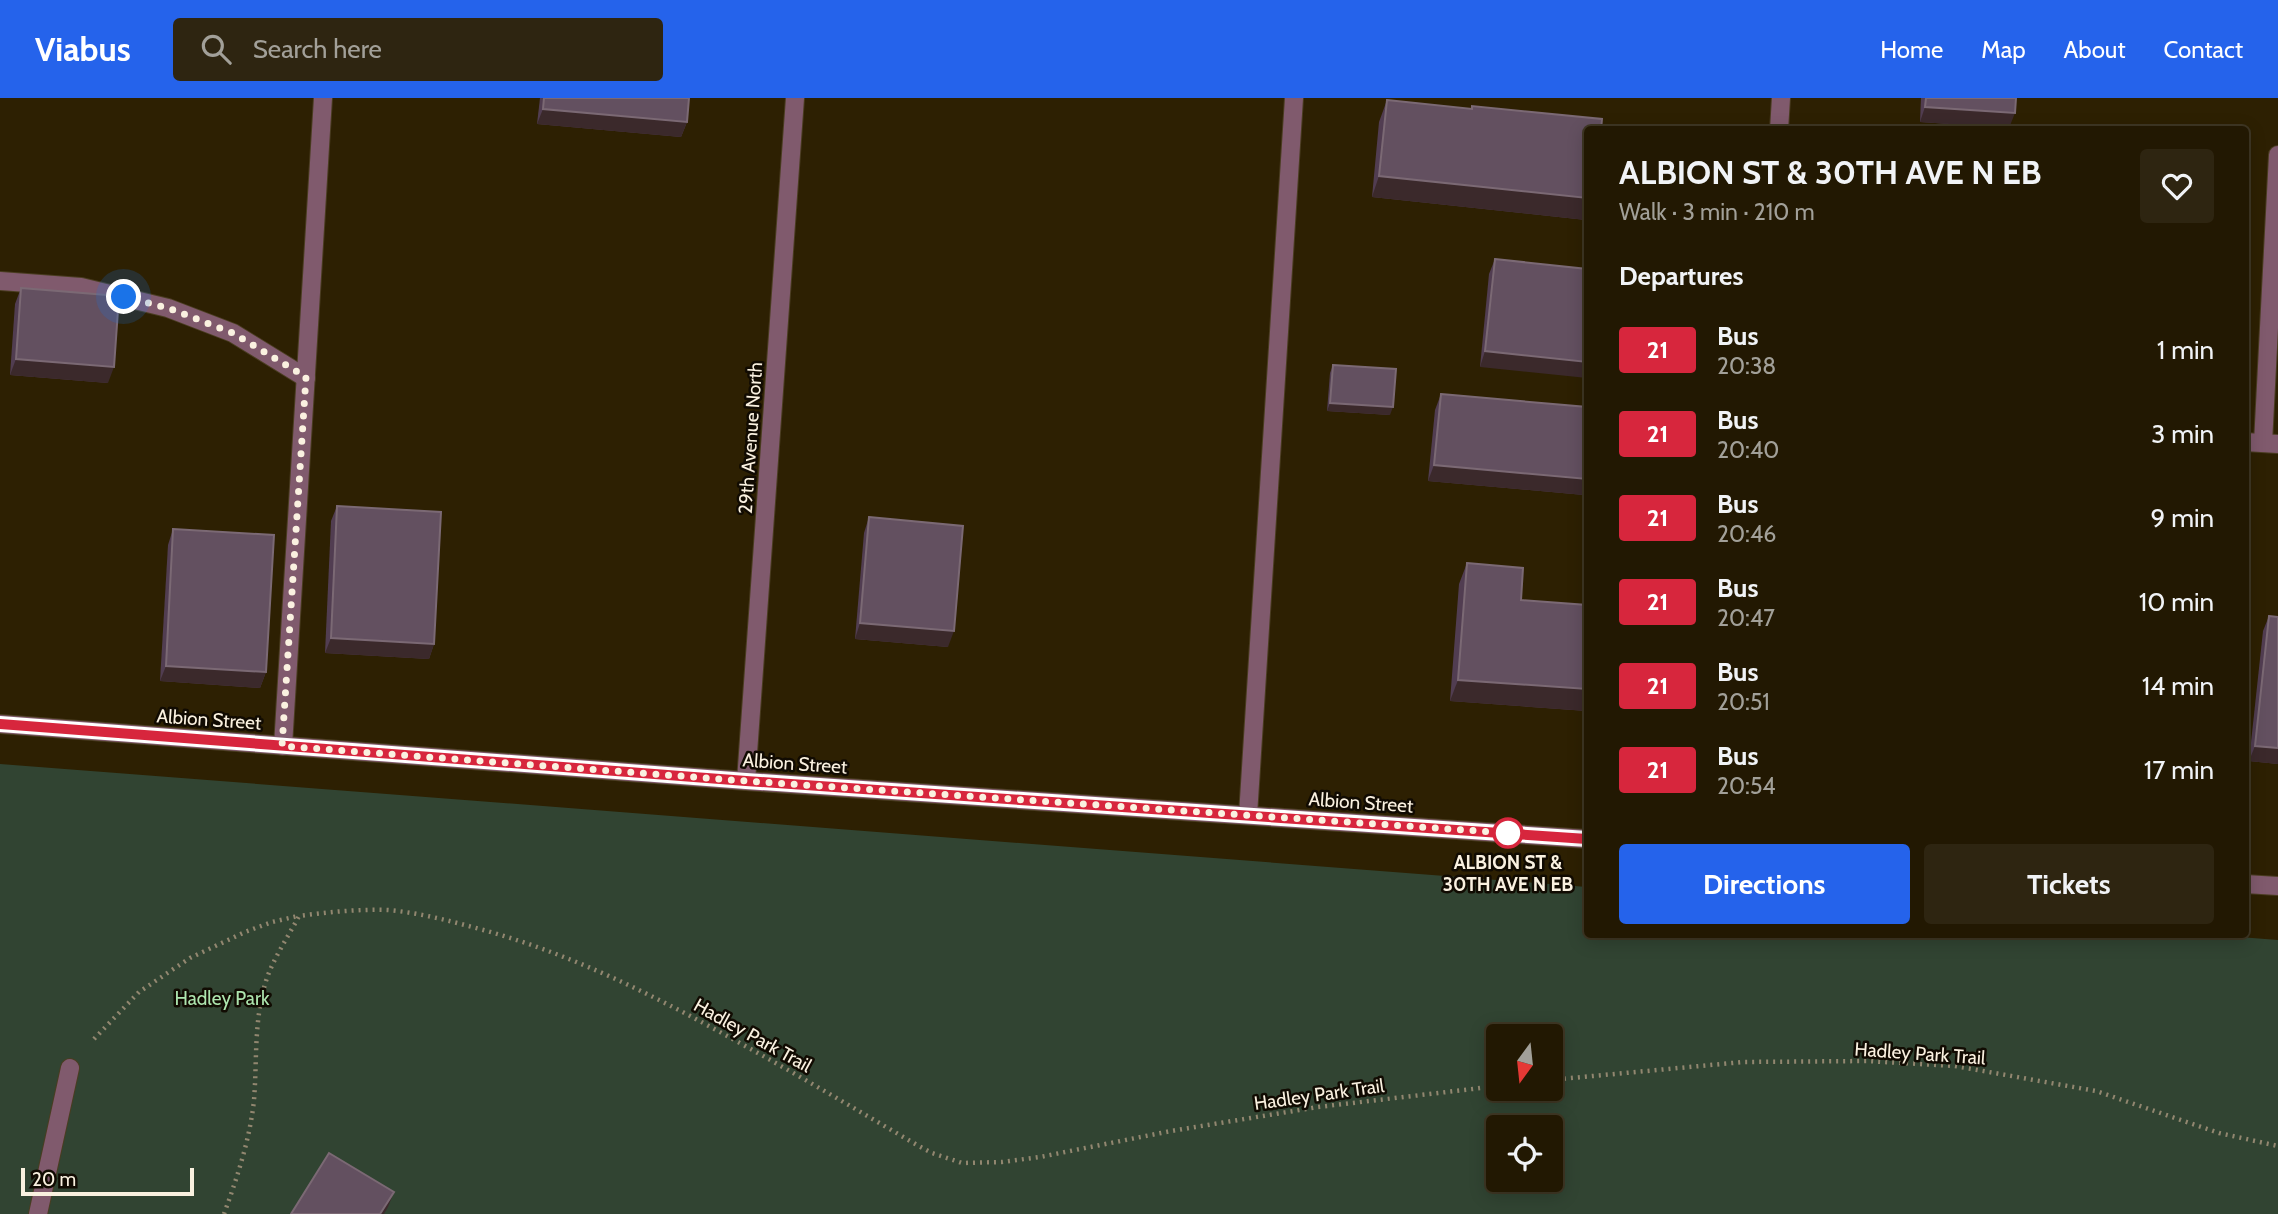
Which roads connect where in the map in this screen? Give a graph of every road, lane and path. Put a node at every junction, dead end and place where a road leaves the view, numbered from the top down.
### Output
1 (323, 98) edge
2 (795, 98) edge
3 (1294, 98) edge
4 (1781, 98) edge
5 (1779, 126) edge
6 (2278, 155) edge
7 (0, 281) edge
8 (306, 377) junction
9 (2262, 443) edge
10 (0, 724) edge
11 (282, 746) junction
12 (746, 781) junction
13 (1248, 815) junction
14 (1584, 839) edge
15 (2249, 884) edge
16 (2278, 886) edge
17 (299, 916) junction
18 (70, 1068) joint
19 (1563, 1079) edge
20 (1486, 1087) edge
21 (2278, 1146) edge
22 (38, 1214) edge
23 (224, 1214) edge

1 - 8 street
2 - 12 street, 29th Avenue North
3 - 13 street
4 - 5 street
6 - 9 street
7 - 8 street
8 - 11 street
10 - 11 street, Albion Street
11 - 12 street, Albion Street
12 - 13 street, Albion Street
13 - 14 street, Albion Street
15 - 16 street
17 - 18 path, Hadley Park Trail
17 - 20 path, Hadley Park Trail
17 - 23 path
18 - 22 street
19 - 21 path, Hadley Park Trail

